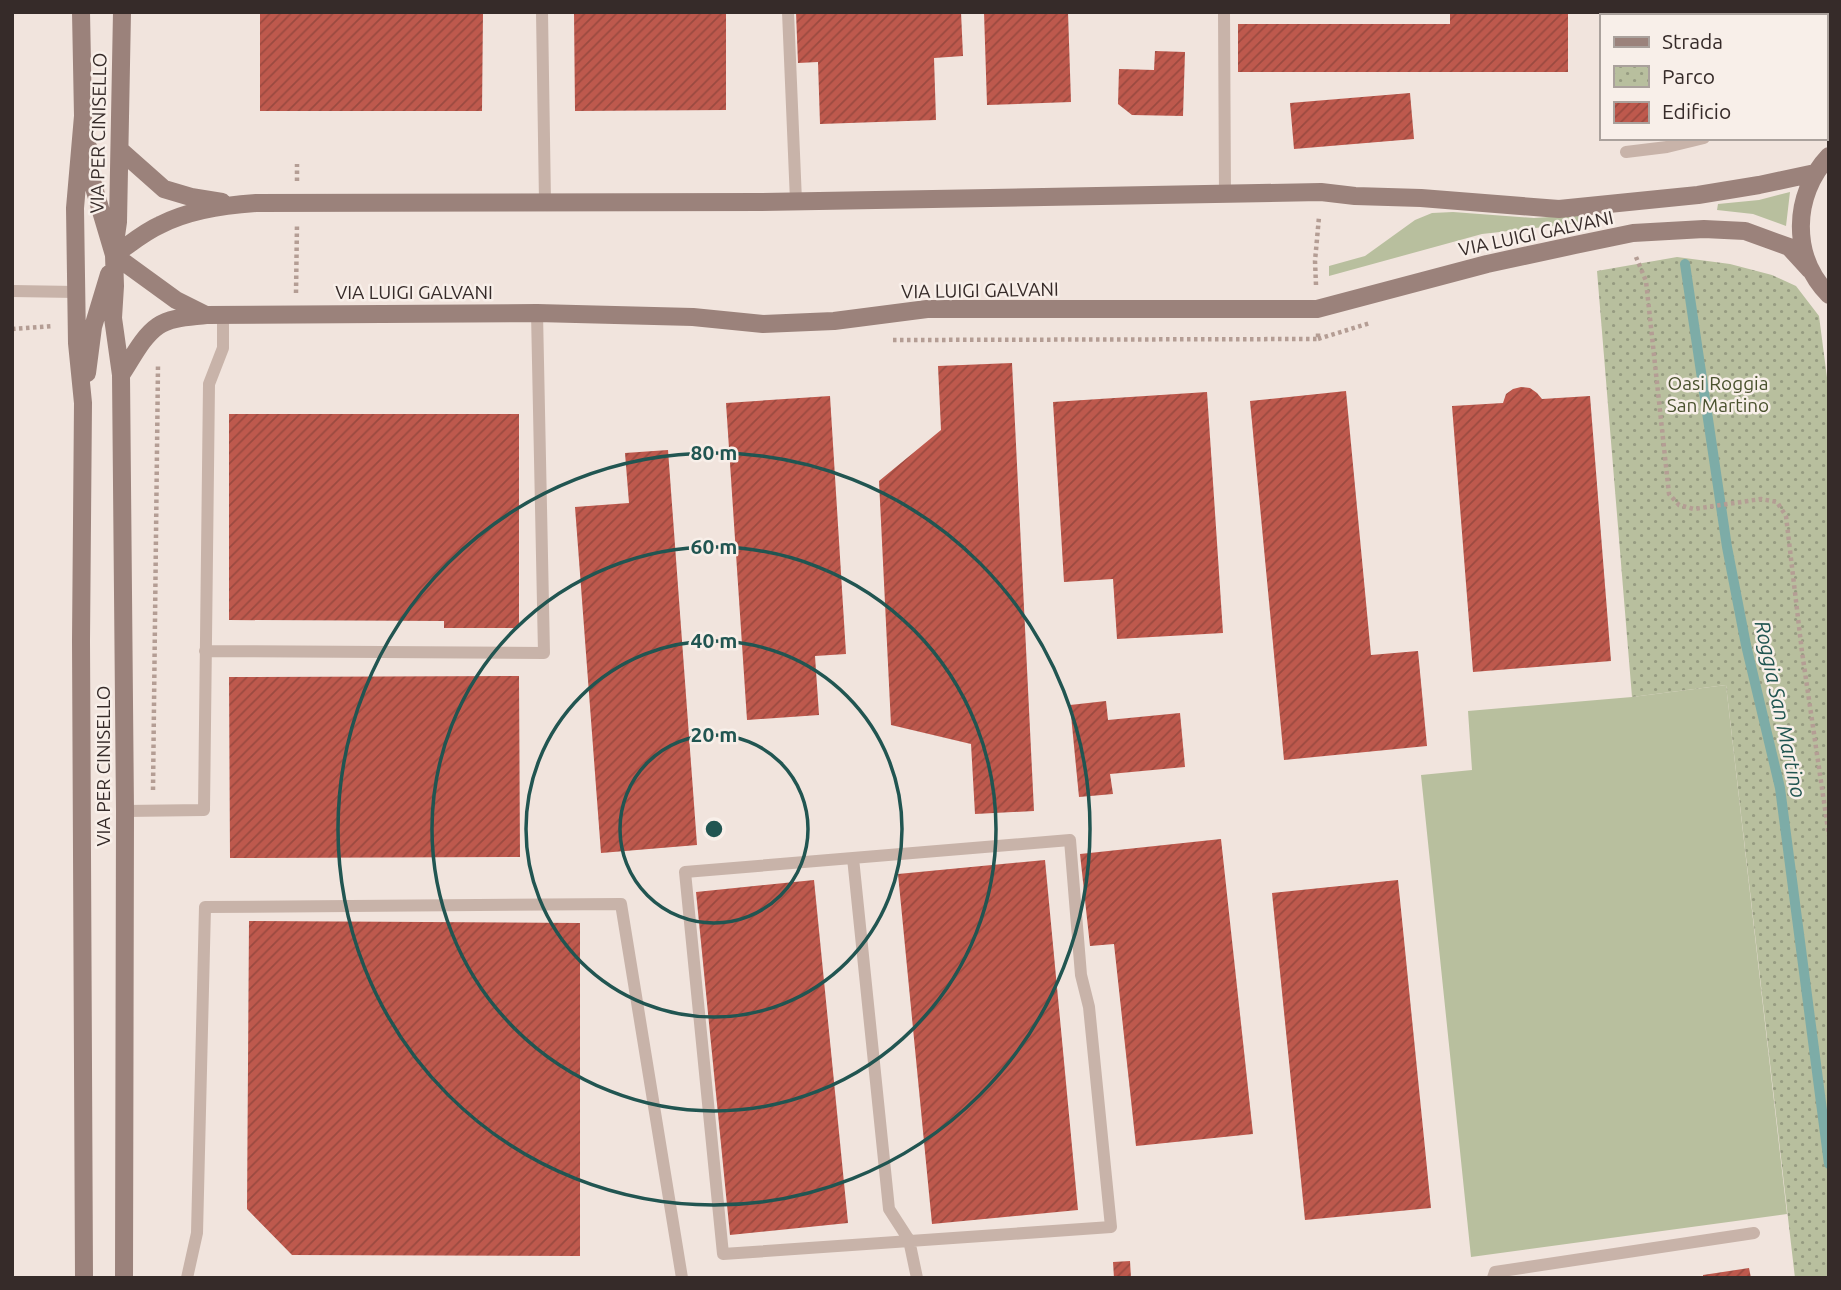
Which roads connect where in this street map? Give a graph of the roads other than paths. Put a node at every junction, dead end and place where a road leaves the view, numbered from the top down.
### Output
1 (81, 12) edge
2 (122, 12) edge
3 (542, 12) edge
4 (788, 12) edge
5 (1224, 12) edge
6 (83, 116) junction
7 (1696, 140) edge
8 (120, 150) junction
9 (1626, 152) dead end
10 (1829, 156) edge
11 (1815, 173) junction
12 (1225, 195) junction
13 (796, 201) junction
14 (545, 202) junction
15 (233, 204) junction
16 (114, 255) junction
17 (1810, 270) junction
18 (12, 291) edge
19 (76, 292) junction
20 (1829, 295) edge
21 (537, 313) junction
22 (214, 315) junction
23 (121, 374) junction
24 (83, 403) junction
25 (205, 651) junction
26 (125, 811) junction
27 (853, 858) junction
28 (1755, 1233) dead end
29 (909, 1240) junction
30 (83, 1278) edge
31 (124, 1278) edge
32 (187, 1278) edge
33 (682, 1278) edge
34 (916, 1278) edge
35 (1493, 1278) edge

1 - 6 main road, VIA PER CINISELLO
2 - 8 main road, VIA PER CINISELLO
3 - 14 lane
4 - 13 lane
5 - 12 lane
6 - 16 main road, VIA PER CINISELLO
6 - 19 main road, VIA PER CINISELLO
7 - 9 lane
8 - 15 main road, VIA LUIGI GALVANI
8 - 16 main road, VIA PER CINISELLO
10 - 11 main road
11 - 12 main road, VIA LUIGI GALVANI
11 - 17 main road
12 - 13 main road, VIA LUIGI GALVANI
13 - 14 main road, VIA LUIGI GALVANI
14 - 15 main road, VIA LUIGI GALVANI
15 - 16 main road, VIA LUIGI GALVANI
16 - 22 main road, VIA LUIGI GALVANI
16 - 23 main road, VIA PER CINISELLO
16 - 24 main road, VIA PER CINISELLO
17 - 20 main road
17 - 21 main road, VIA LUIGI GALVANI
18 - 19 lane
19 - 24 main road, VIA PER CINISELLO
21 - 22 main road, VIA LUIGI GALVANI
21 - 25 lane
22 - 23 main road, VIA LUIGI GALVANI
22 - 25 lane
23 - 26 main road, VIA PER CINISELLO
24 - 30 main road, VIA PER CINISELLO
25 - 26 lane
26 - 31 main road, VIA PER CINISELLO
27 - 29 lane
27 - 29 lane
27 - 29 lane
28 - 35 lane
29 - 34 lane
32 - 33 lane

